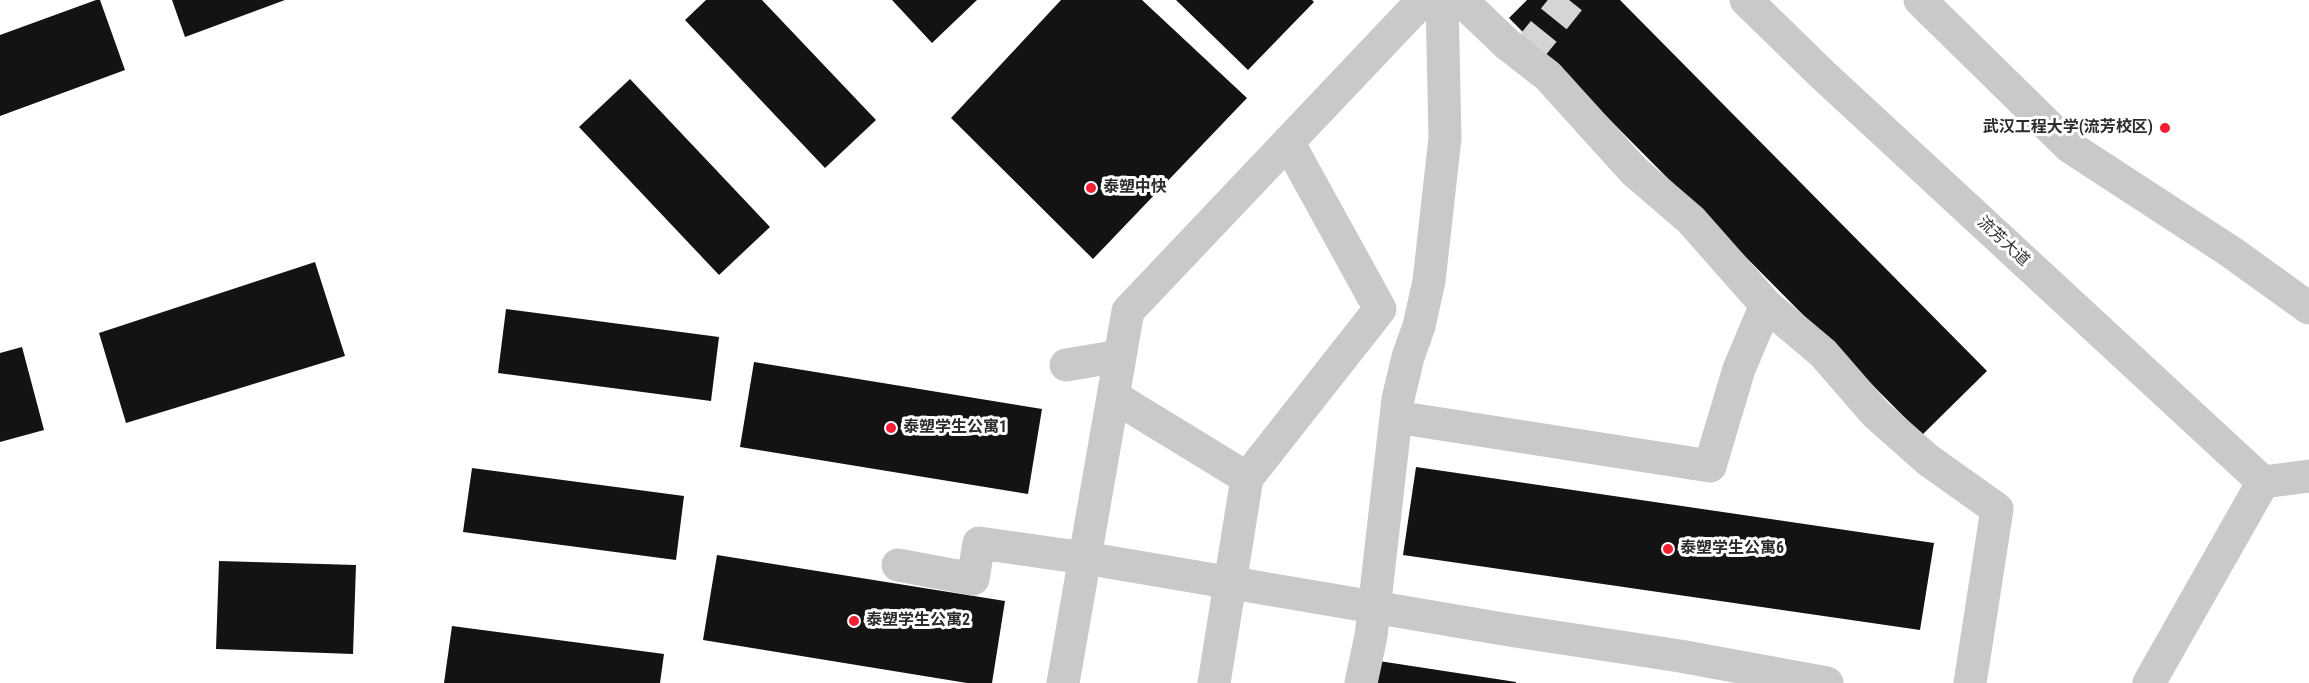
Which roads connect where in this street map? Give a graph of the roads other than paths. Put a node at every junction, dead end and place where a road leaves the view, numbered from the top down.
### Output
1 (1423, 0) edge
2 (1442, 0) edge
3 (1461, 0) edge
4 (1746, 0) edge
5 (1920, 0) edge
6 (1288, 142) junction
7 (1767, 304) junction
8 (2309, 308) edge
9 (1120, 356) junction
10 (1066, 365) dead end
11 (1113, 396) junction
12 (1396, 417) junction
13 (2309, 476) edge
14 (1247, 478) junction
15 (2262, 482) junction
16 (1085, 558) junction
17 (898, 565) dead end
18 (1230, 582) junction
19 (1373, 607) junction
20 (1063, 683) edge
21 (1214, 683) edge
22 (1361, 683) edge
23 (1827, 683) edge
24 (1970, 683) edge
25 (2149, 683) edge

1 - 6 street
2 - 12 street
3 - 7 street
4 - 15 street, 流芳大道
5 - 8 street
6 - 9 street
6 - 14 street
7 - 12 street
7 - 24 street
9 - 10 street
9 - 11 street
11 - 14 street
11 - 16 street
12 - 19 street
13 - 15 street
14 - 18 street
15 - 25 street
16 - 17 street
16 - 18 street
16 - 20 street
18 - 19 street
18 - 21 street
19 - 22 street
19 - 23 street

